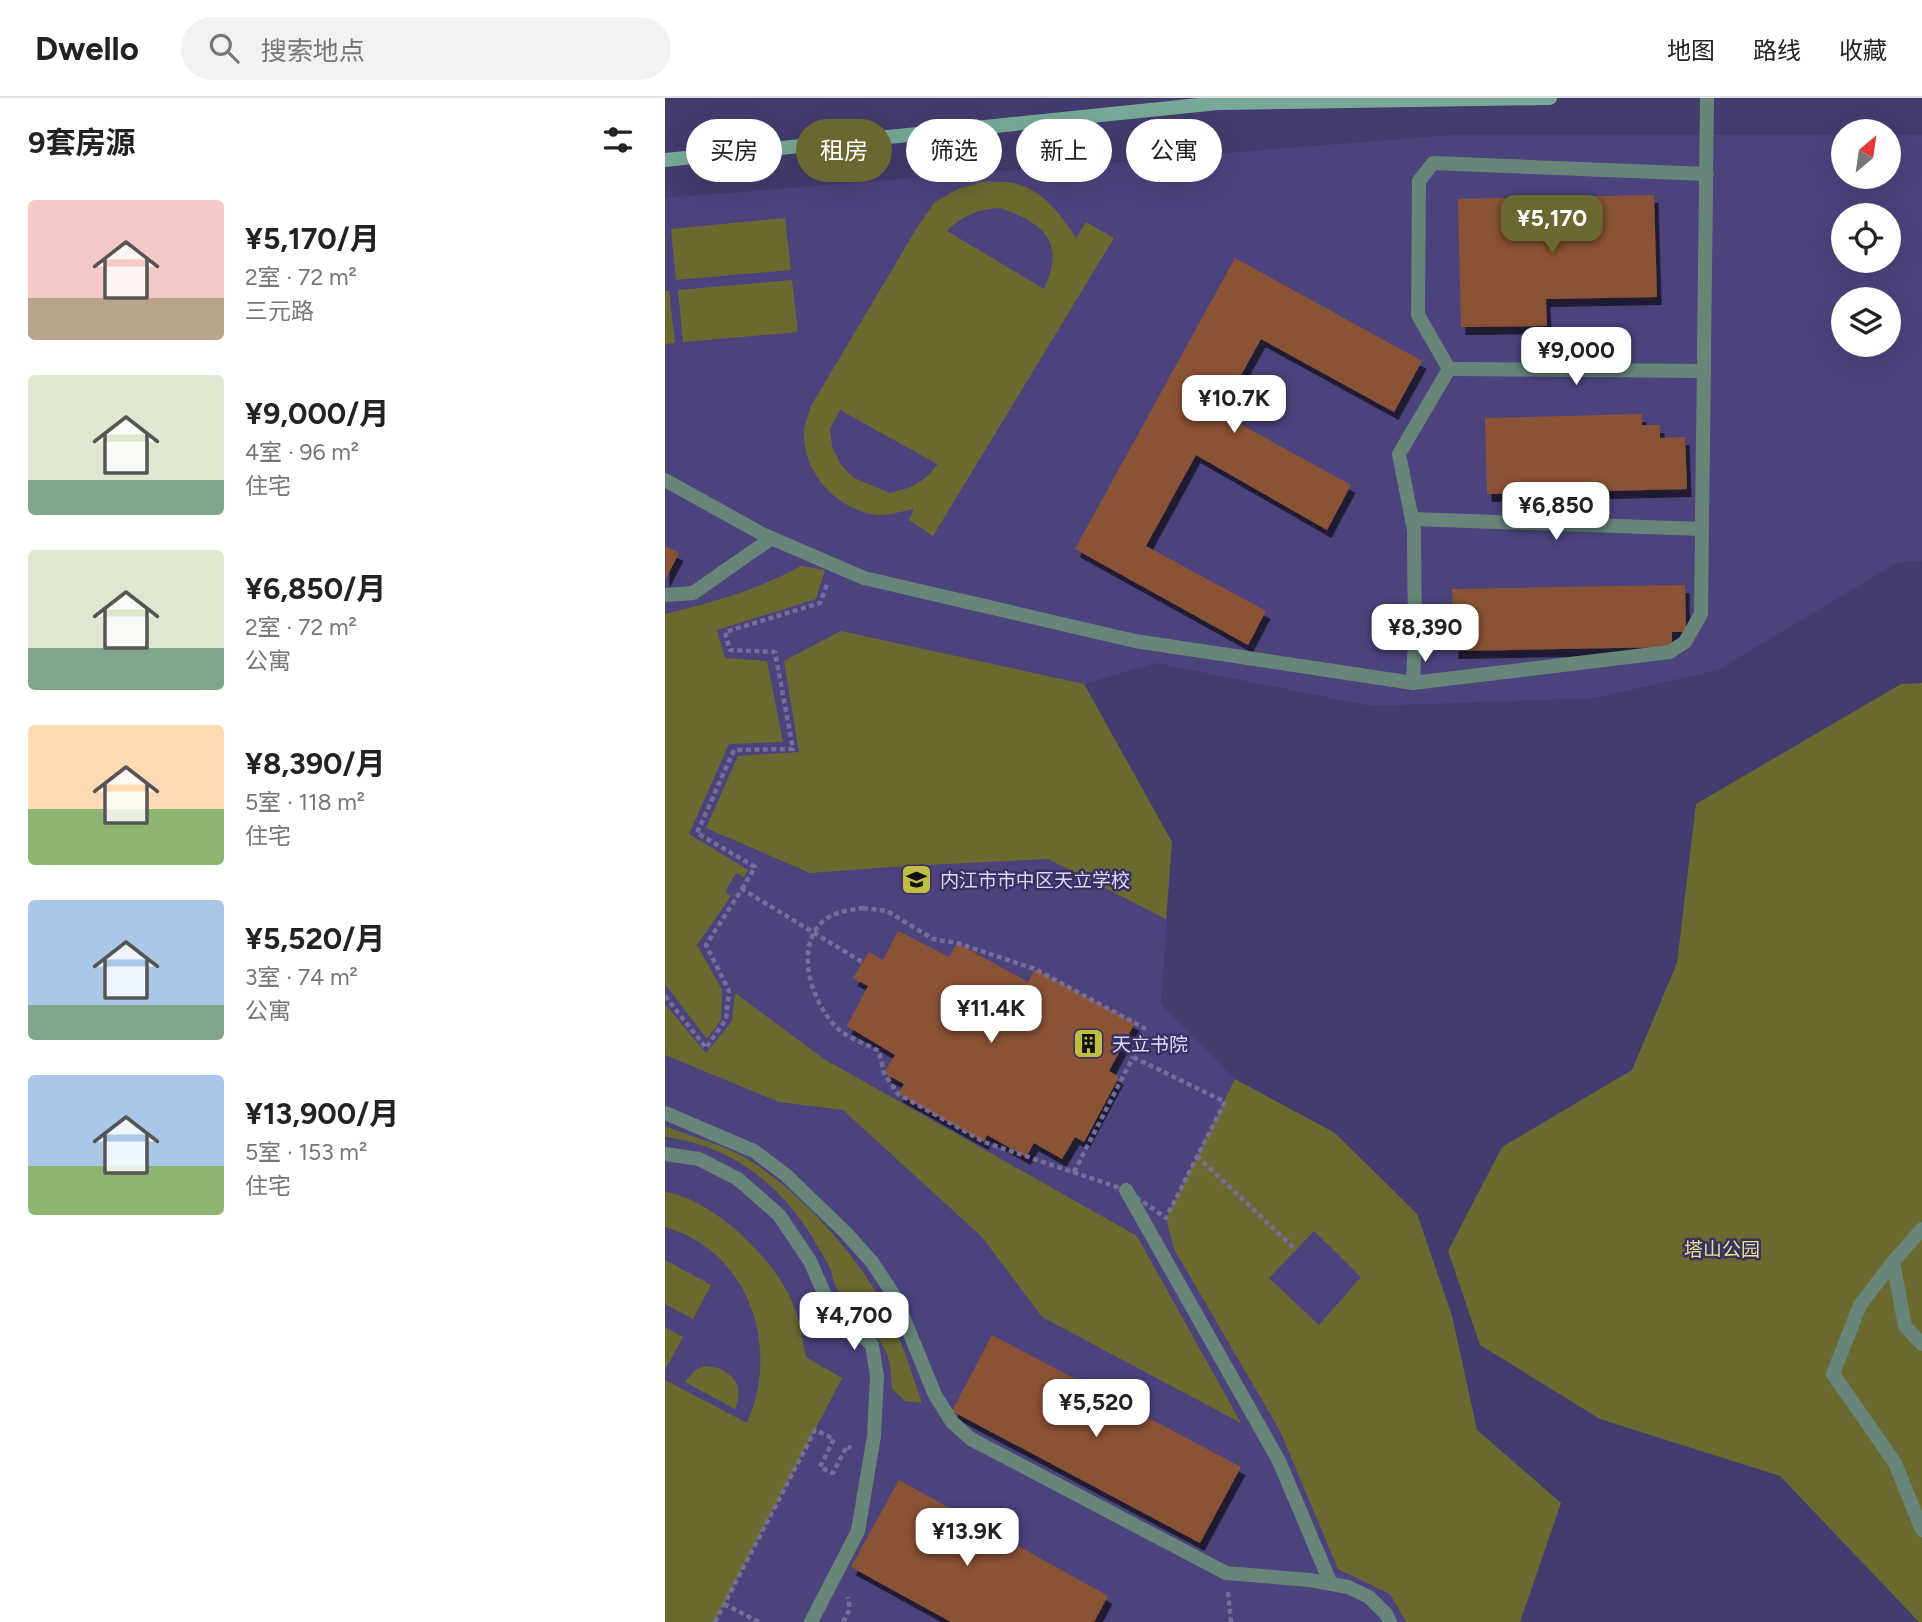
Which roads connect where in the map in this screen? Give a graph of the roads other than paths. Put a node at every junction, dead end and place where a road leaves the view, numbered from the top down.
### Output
1 (1550, 98) edge
2 (1707, 98) edge
3 (665, 160) edge
4 (1707, 174) junction
5 (1449, 369) junction
6 (1704, 371) junction
7 (665, 480) edge
8 (1412, 519) junction
9 (1702, 529) junction
10 (772, 538) junction
11 (665, 595) edge
12 (1413, 683) junction
13 (665, 1113) edge
14 (665, 1154) edge
15 (1126, 1190) road end
16 (1922, 1229) edge
17 (1893, 1262) junction
18 (1922, 1344) edge
19 (1922, 1530) edge
20 (1331, 1584) junction
21 (811, 1622) edge
22 (1390, 1622) edge

1 - 3 main road
2 - 4 street
4 - 5 street
4 - 6 street
5 - 6 street
5 - 8 street
6 - 9 street
7 - 10 street
8 - 9 street
8 - 12 street
9 - 12 street
10 - 11 street
10 - 12 street
13 - 20 street
14 - 21 street
15 - 20 street
16 - 17 street
17 - 18 street
17 - 19 street
20 - 22 street

